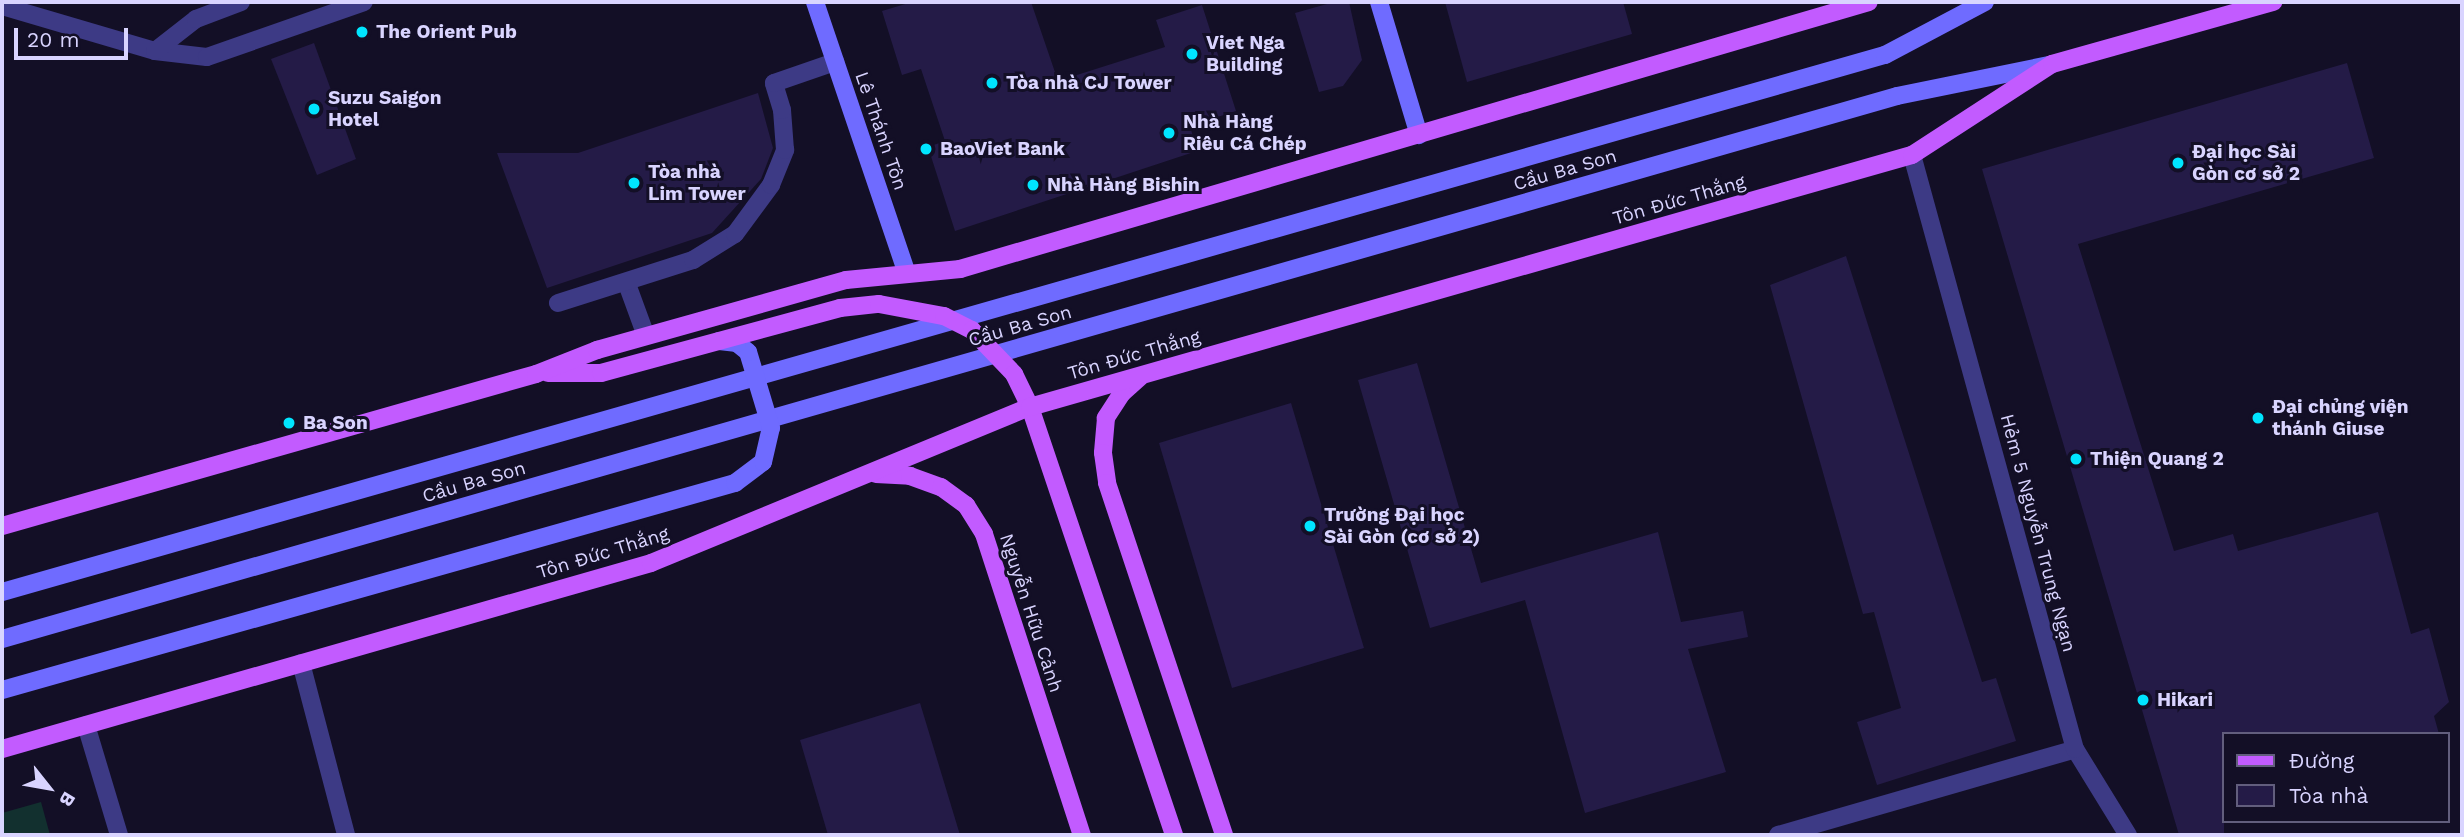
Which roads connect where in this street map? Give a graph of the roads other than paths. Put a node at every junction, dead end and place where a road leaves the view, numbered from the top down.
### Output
1 (242, 2) edge
2 (364, 2) edge
3 (815, 2) edge
4 (1379, 2) edge
5 (1868, 2) edge
6 (1985, 2) edge
7 (2273, 2) edge
8 (1849, 4) edge
9 (2, 6) edge
10 (156, 51) junction
11 (835, 62) junction
12 (2052, 64) junction
13 (1419, 135) junction
14 (1912, 155) junction
15 (907, 274) junction
16 (627, 284) junction
17 (558, 303) dead end
18 (646, 336) junction
19 (718, 341) junction
20 (536, 374) junction
21 (1144, 374) junction
22 (1030, 407) junction
23 (869, 474) junction
24 (2, 526) edge
25 (2, 592) edge
26 (2, 639) edge
27 (301, 663) junction
28 (2, 690) edge
29 (86, 725) junction
30 (2, 749) edge
31 (2075, 750) junction
32 (119, 835) edge
33 (346, 835) edge
34 (1082, 835) edge
35 (1174, 835) edge
36 (1224, 835) edge
37 (1778, 835) edge
38 (2128, 835) edge

1 - 10 street
2 - 10 street
3 - 11 main road, Lê Thánh Tôn
4 - 13 main road
5 - 8 main road
6 - 25 main road, Cầu Ba Son
7 - 12 main road, Tôn Đức Thắng
8 - 13 main road
9 - 10 street
11 - 15 main road, Lê Thánh Tôn
11 - 16 street
12 - 14 main road, Tôn Đức Thắng
12 - 26 main road, Cầu Ba Son
13 - 15 main road
14 - 21 main road, Tôn Đức Thắng
14 - 31 street, Hẻm 5 Nguyễn Trung Ngạn
15 - 18 main road
16 - 17 street
16 - 18 street
18 - 20 main road
19 - 20 main road
19 - 22 main road
19 - 28 main road
20 - 24 main road
21 - 22 main road, Tôn Đức Thắng
21 - 36 main road
22 - 23 main road, Tôn Đức Thắng
22 - 35 main road
23 - 27 main road, Tôn Đức Thắng
23 - 34 main road, Nguyễn Hữu Cảnh
27 - 29 main road, Tôn Đức Thắng
27 - 33 street
29 - 30 main road, Tôn Đức Thắng
29 - 32 street
31 - 37 street
31 - 38 street, Hẻm 5 Nguyễn Trung Ngạn

